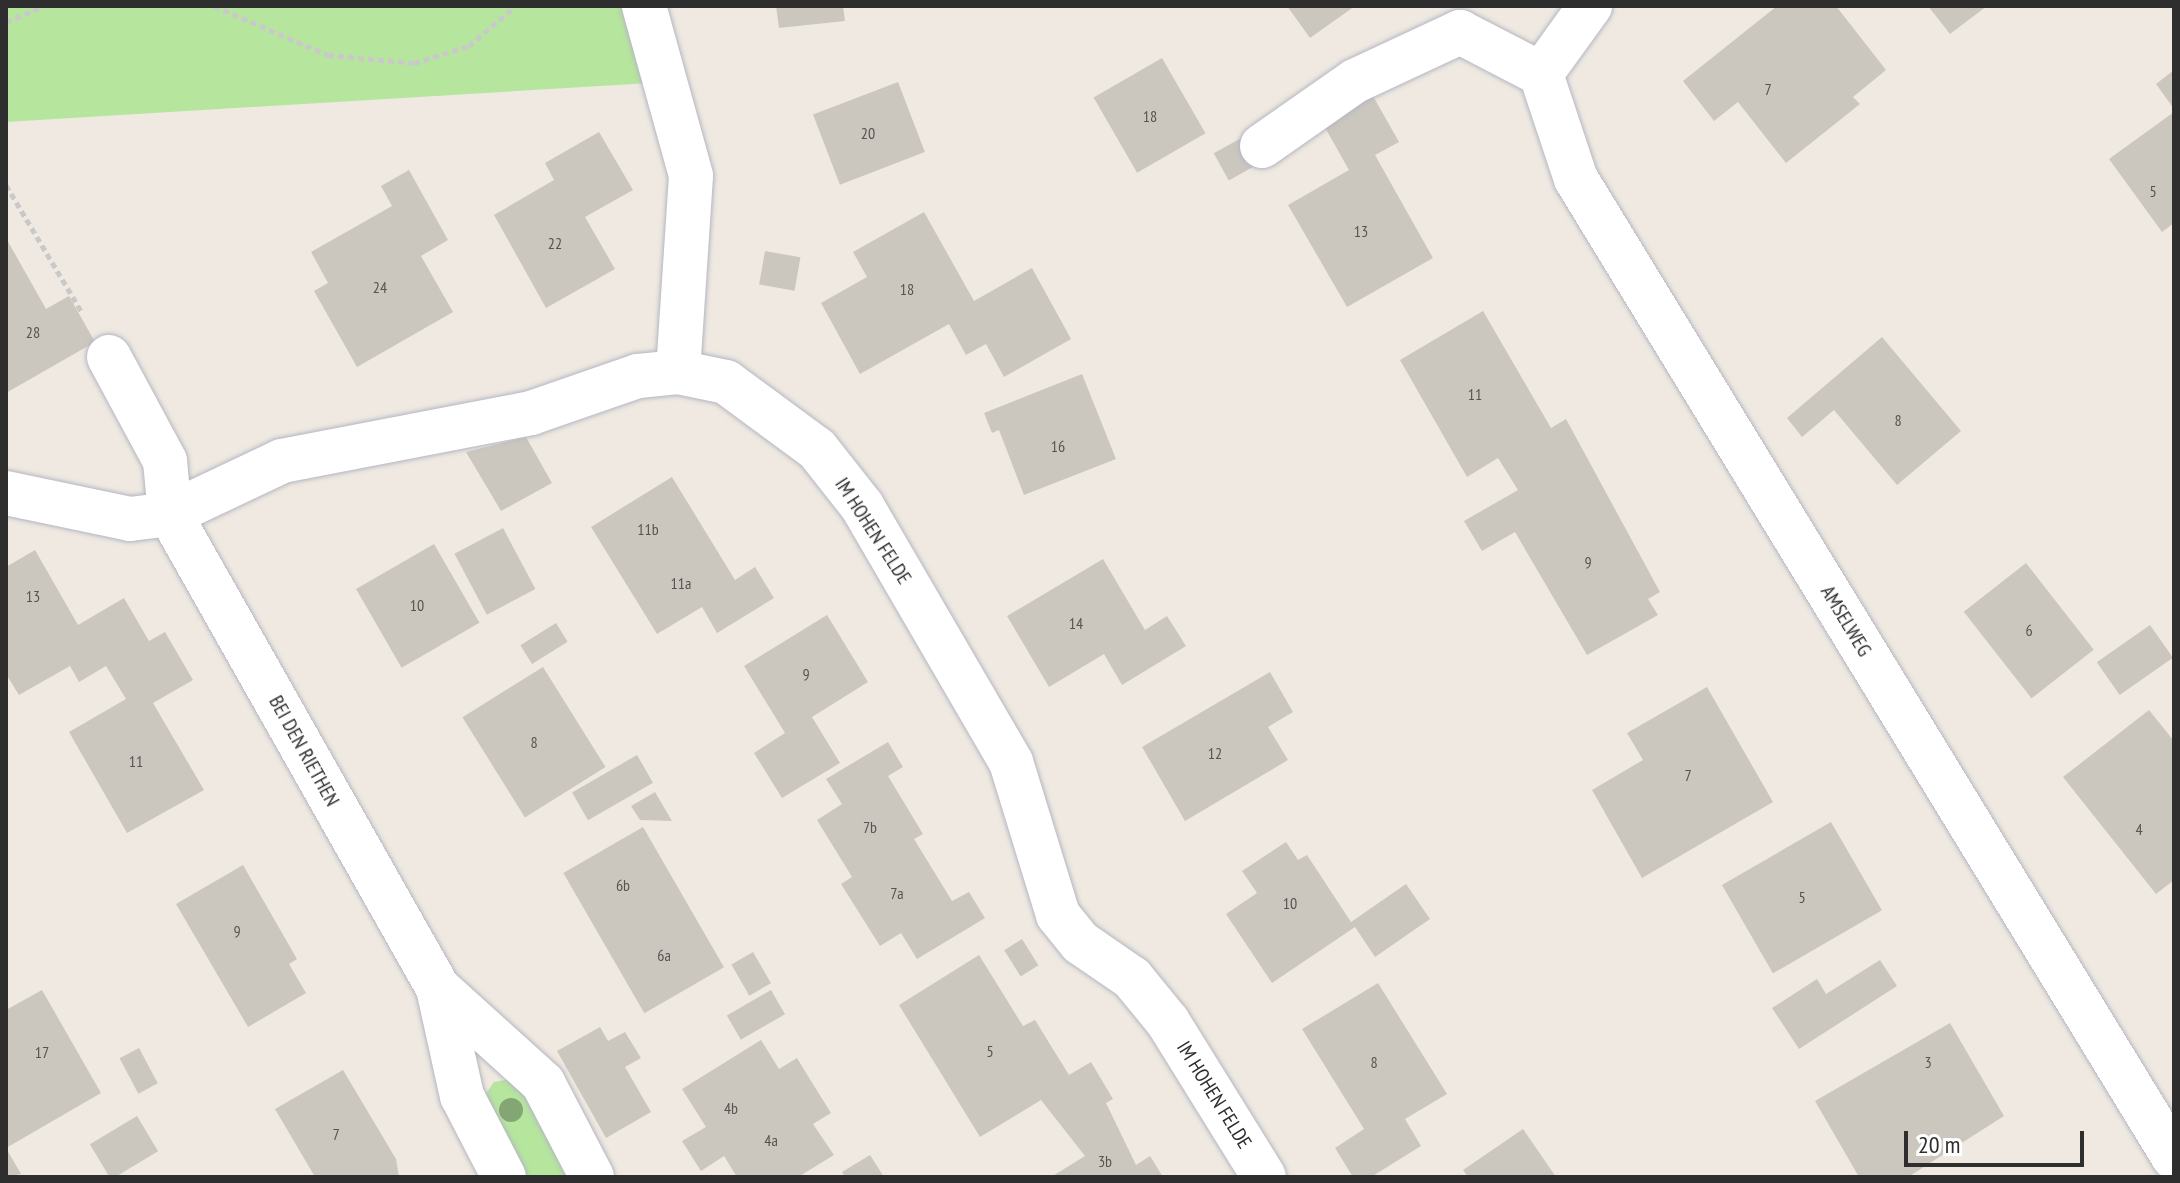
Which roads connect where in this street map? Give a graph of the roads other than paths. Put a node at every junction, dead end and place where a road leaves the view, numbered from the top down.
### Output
1 (644, 6) edge
2 (1590, 6) edge
3 (1541, 74) junction
4 (1262, 146) dead end
5 (109, 357) road end
6 (678, 372) junction
7 (6, 493) edge
8 (170, 514) junction
9 (438, 988) junction
10 (2174, 1158) edge
11 (504, 1177) edge
12 (592, 1177) edge
13 (1264, 1177) edge

1 - 6 street
2 - 3 street
3 - 4 street
3 - 10 street, AMSELWEG
5 - 8 street
6 - 8 street, IM HOHEN FELDE
6 - 13 street, IM HOHEN FELDE
7 - 8 street, IM HOHEN FELDE
8 - 9 street, BEI DEN RIETHEN
9 - 11 street, BEI DEN RIETHEN
9 - 12 street, BEI DEN RIETHEN

